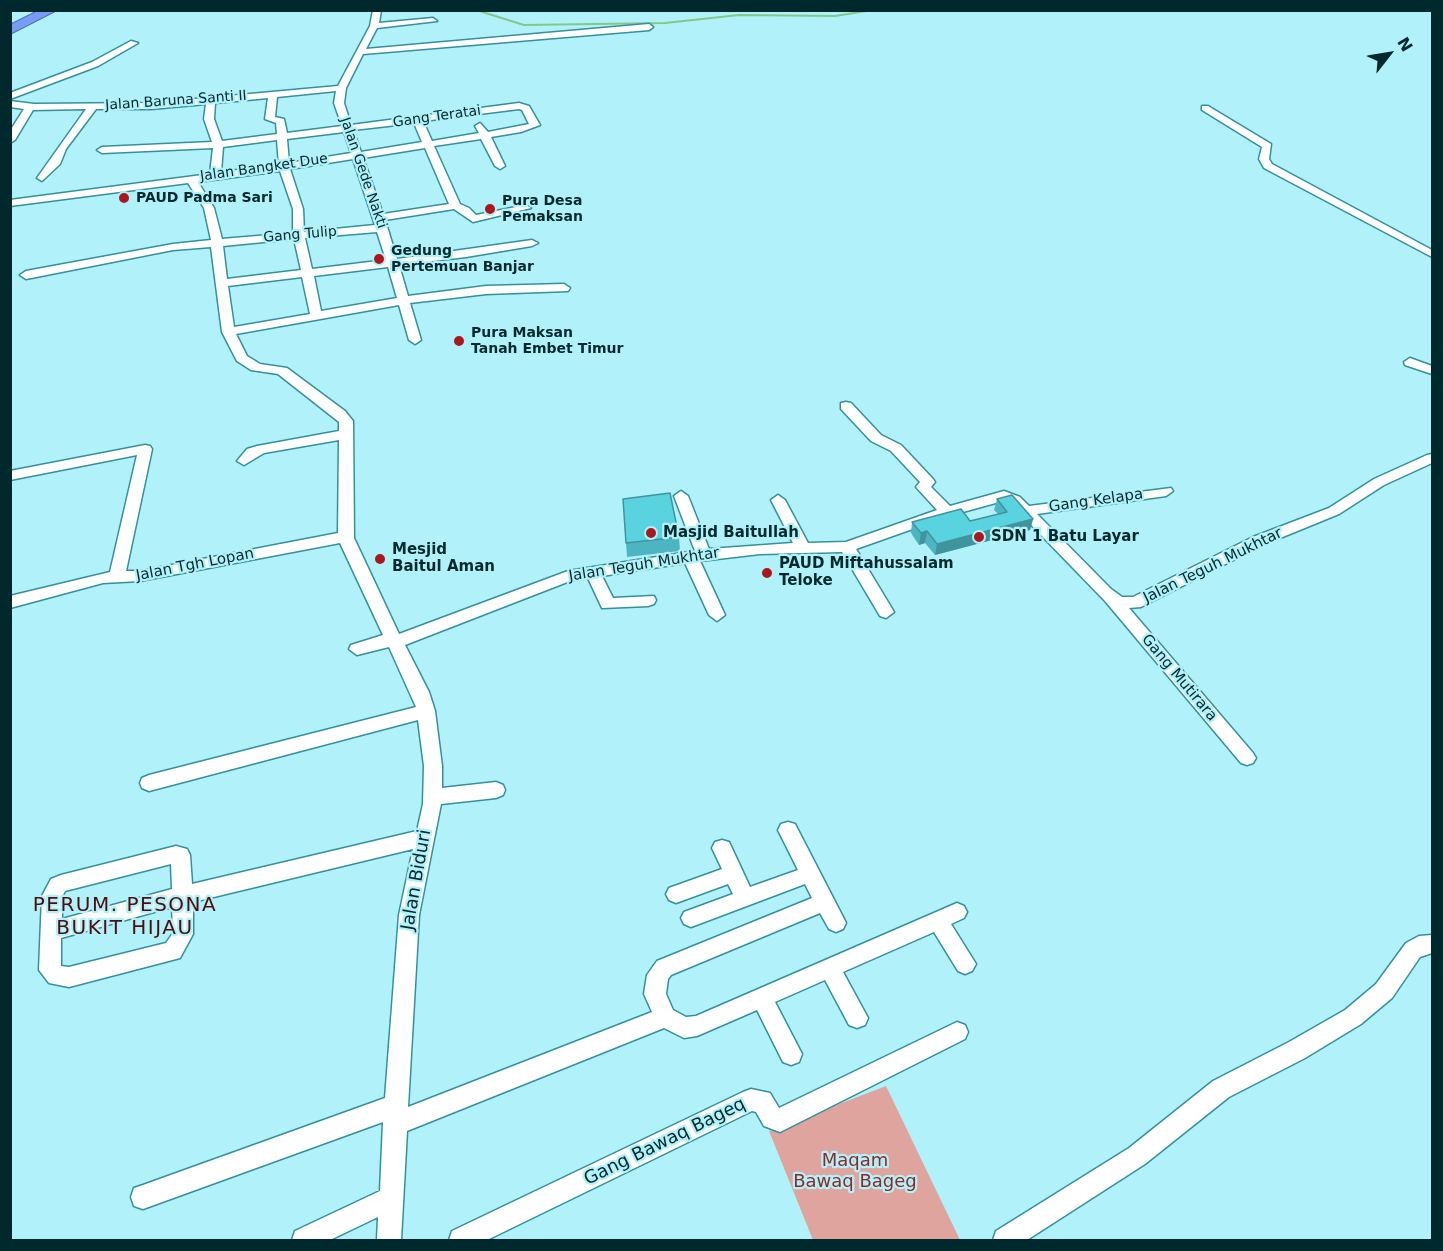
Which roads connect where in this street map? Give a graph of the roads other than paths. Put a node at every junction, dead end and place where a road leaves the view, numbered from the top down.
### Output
1 (51, 10) edge
2 (377, 10) edge
3 (433, 21) dead end
4 (374, 26) junction
5 (650, 27) dead end
6 (10, 30) edge
7 (134, 43) dead end
8 (361, 52) junction
9 (342, 88) junction
10 (273, 95) junction
11 (10, 96) edge
12 (211, 99) junction
13 (10, 104) edge
14 (30, 107) junction
15 (93, 107) junction
16 (1205, 108) dead end
17 (473, 112) junction
18 (418, 120) junction
19 (347, 130) junction
20 (518, 130) joint
21 (282, 136) junction
22 (485, 136) junction
23 (10, 140) edge
24 (218, 145) junction
25 (428, 145) junction
26 (102, 150) dead end
27 (356, 155) junction
28 (284, 166) junction
29 (500, 166) dead end
30 (215, 176) junction
31 (42, 178) dead end
32 (190, 178) junction
33 (10, 203) edge
34 (455, 206) junction
35 (526, 208) dead end
36 (381, 223) junction
37 (299, 235) junction
38 (219, 242) junction
39 (532, 243) dead end
40 (1432, 254) edge
41 (393, 262) junction
42 (306, 272) junction
43 (26, 275) dead end
44 (220, 283) junction
45 (564, 288) dead end
46 (405, 300) junction
47 (316, 315) junction
48 (228, 332) junction
49 (415, 340) dead end
50 (1410, 362) dead end
51 (1432, 370) edge
52 (846, 406) dead end
53 (346, 434) junction
54 (1432, 458) edge
55 (244, 461) dead end
56 (10, 476) edge
57 (1166, 491) dead end
58 (681, 496) dead end
59 (778, 500) dead end
60 (1026, 511) junction
61 (947, 512) junction
62 (346, 538) junction
63 (847, 547) junction
64 (803, 548) junction
65 (697, 556) junction
66 (592, 571) junction
67 (117, 576) junction
68 (1111, 598) junction
69 (648, 600) dead end
70 (10, 602) edge
71 (886, 612) dead end
72 (717, 615) dead end
73 (393, 640) junction
74 (357, 649) dead end
75 (426, 711) junction
76 (1247, 758) dead end
77 (148, 783) dead end
78 (496, 790) dead end
79 (433, 797) junction
80 (788, 830) dead end
81 (423, 838) junction
82 (722, 848) dead end
83 (734, 873) junction
84 (810, 874) junction
85 (676, 894) dead end
86 (184, 895) junction
87 (745, 898) junction
88 (824, 902) junction
89 (691, 918) dead end
90 (836, 923) dead end
91 (49, 932) junction
92 (1432, 944) edge
93 (965, 964) dead end
94 (830, 968) junction
95 (762, 998) junction
96 (665, 1017) junction
97 (857, 1018) dead end
98 (957, 1032) dead end
99 (791, 1054) dead end
100 (395, 1115) junction
101 (143, 1197) dead end
102 (390, 1199) junction
103 (304, 1240) edge
104 (389, 1240) edge
105 (461, 1240) edge
106 (1005, 1240) edge

1 - 6 highway
2 - 4 street
3 - 4 street
4 - 8 street
5 - 8 street
7 - 11 street
8 - 9 street
9 - 10 street, Jalan Baruna Santi II
9 - 19 street, Jalan Gede Nakti
10 - 12 street, Jalan Baruna Santi II
10 - 21 street
12 - 15 street, Jalan Baruna Santi II
12 - 24 street
13 - 14 street, Jalan Baruna Santi II
14 - 15 street, Jalan Baruna Santi II
14 - 23 street
15 - 31 street
16 - 40 street
17 - 18 street, Gang Teratai
17 - 20 street, Gang Teratai
17 - 22 street
18 - 19 street, Gang Teratai
18 - 25 street
19 - 21 street, Gang Teratai
19 - 27 street, Jalan Gede Nakti
20 - 22 street, Jalan Bangket Due
21 - 24 street, Gang Teratai
21 - 28 street
22 - 25 street, Jalan Bangket Due
22 - 29 street
24 - 26 street, Gang Teratai
24 - 30 street
25 - 27 street, Jalan Bangket Due
25 - 34 street
27 - 28 street, Jalan Bangket Due
27 - 36 street, Jalan Gede Nakti
28 - 30 street, Jalan Bangket Due
28 - 37 street
30 - 32 street, Jalan Bangket Due
32 - 33 street, Jalan Bangket Due
32 - 38 street
34 - 35 street
34 - 36 street, Gang Tulip
36 - 37 street, Gang Tulip
36 - 41 street, Jalan Gede Nakti
37 - 38 street, Gang Tulip
37 - 42 street
38 - 43 street, Gang Tulip
38 - 44 street
39 - 41 street
41 - 42 street
41 - 46 street, Jalan Gede Nakti
42 - 44 street
42 - 47 street
44 - 48 street
45 - 46 street
46 - 47 street
46 - 49 street, Jalan Gede Nakti
47 - 48 street
48 - 53 street
50 - 51 street
52 - 61 street
53 - 55 street
53 - 62 street
54 - 68 street, Jalan Teguh Mukhtar
56 - 67 street
57 - 60 street, Gang Kelapa
58 - 65 street
59 - 64 street
60 - 61 street, Jalan Teguh Mukhtar
60 - 68 street, Jalan Teguh Mukhtar
61 - 63 street, Jalan Teguh Mukhtar
62 - 67 street, Jalan Tgh Lopan
62 - 73 street, Jalan Biduri
63 - 64 street, Jalan Teguh Mukhtar
63 - 71 street
64 - 65 street, Jalan Teguh Mukhtar
65 - 66 street, Jalan Teguh Mukhtar
65 - 72 street
66 - 69 street
66 - 73 street, Jalan Teguh Mukhtar
67 - 70 street, Jalan Tgh Lopan
68 - 76 street, Gang Mutirara
73 - 74 street, Jalan Teguh Mukhtar
73 - 75 street, Jalan Biduri
75 - 77 street
75 - 79 street, Jalan Biduri
78 - 79 street
79 - 81 street, Jalan Biduri
80 - 84 street
81 - 86 street
81 - 100 street, Jalan Biduri
82 - 83 street
83 - 85 street
83 - 87 street
84 - 87 street
84 - 88 street
86 - 91 street
86 - 91 street
86 - 91 street
87 - 89 street
88 - 90 street
88 - 96 street
92 - 106 street
93 - 94 street
94 - 95 street
94 - 97 street
95 - 96 street
95 - 99 street
96 - 100 street
98 - 105 street, Gang Bawaq Bageq
100 - 101 street
100 - 102 street, Jalan Biduri
102 - 103 street
102 - 104 street, Jalan Biduri

